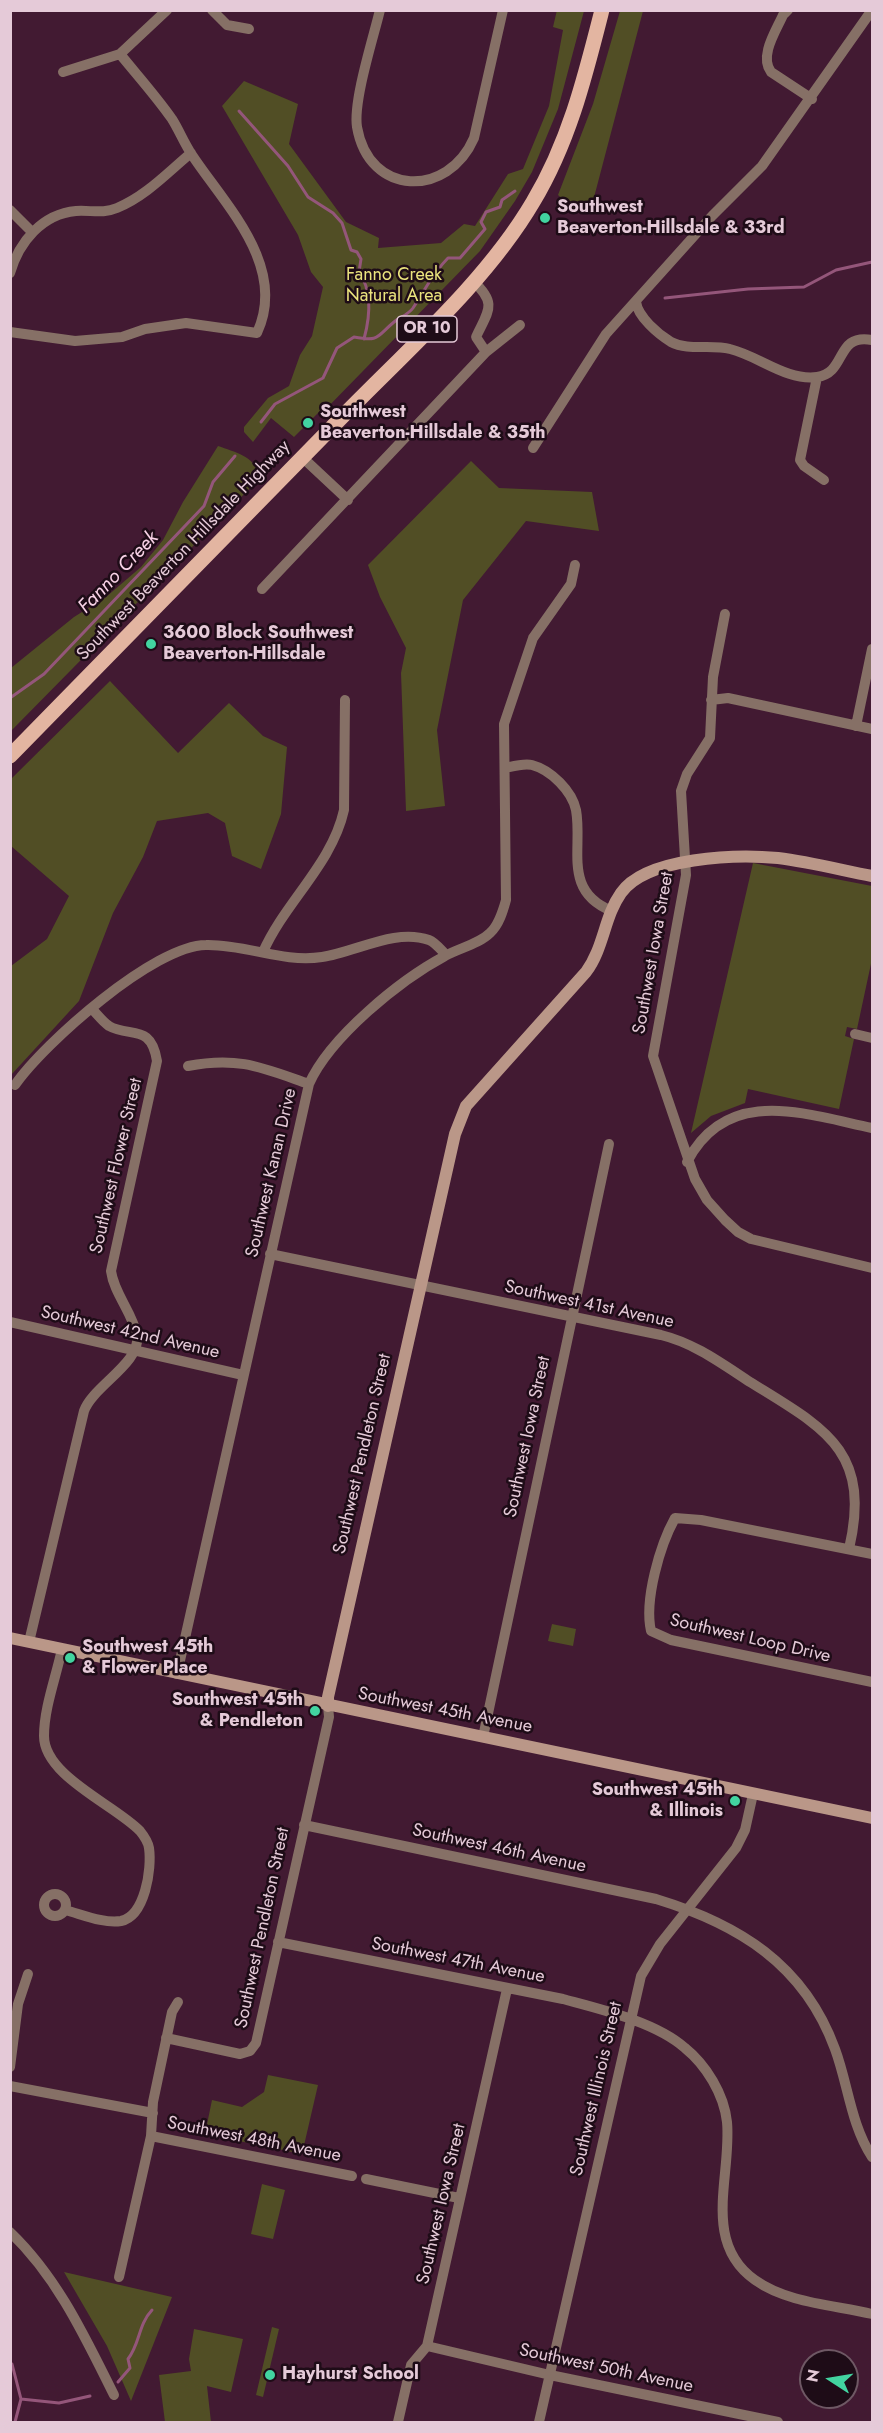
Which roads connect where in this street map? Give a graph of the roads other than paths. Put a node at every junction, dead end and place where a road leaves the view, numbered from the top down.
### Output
1 (167, 10) edge
2 (212, 10) edge
3 (380, 10) edge
4 (503, 10) edge
5 (602, 10) edge
6 (788, 10) edge
7 (873, 10) edge
8 (249, 29) dead end
9 (120, 54) junction
10 (63, 72) dead end
11 (812, 99) junction
12 (191, 153) junction
13 (10, 210) edge
14 (32, 232) junction
15 (10, 273) edge
16 (473, 281) junction
17 (636, 302) junction
18 (520, 325) dead end
19 (10, 332) edge
20 (873, 340) edge
21 (486, 352) junction
22 (817, 377) junction
23 (533, 448) dead end
24 (302, 457) junction
25 (824, 480) dead end
26 (348, 500) junction
27 (575, 565) dead end
28 (262, 590) dead end
29 (725, 614) dead end
30 (873, 649) edge
31 (345, 700) dead end
32 (711, 700) junction
33 (856, 726) junction
34 (873, 729) edge
35 (10, 756) edge
36 (505, 768) junction
37 (686, 862) junction
38 (873, 876) edge
39 (612, 911) junction
40 (263, 952) junction
41 (446, 955) junction
42 (92, 1009) junction
43 (855, 1034) dead end
44 (873, 1038) edge
45 (188, 1066) dead end
46 (309, 1084) junction
47 (15, 1085) dead end
48 (873, 1128) edge
49 (609, 1144) dead end
50 (687, 1162) junction
51 (270, 1254) junction
52 (873, 1268) edge
53 (420, 1286) junction
54 (570, 1317) junction
55 (10, 1322) edge
56 (135, 1350) junction
57 (243, 1375) junction
58 (849, 1549) junction
59 (873, 1554) edge
60 (10, 1638) edge
61 (29, 1642) junction
62 (62, 1649) junction
63 (177, 1674) junction
64 (873, 1682) edge
65 (328, 1706) junction
66 (483, 1737) junction
67 (753, 1794) junction
68 (873, 1818) edge
69 (304, 1825) junction
70 (688, 1909) junction
71 (65, 1910) dead end
72 (278, 1942) junction
73 (28, 1974) dead end
74 (507, 1989) junction
75 (178, 2002) dead end
76 (629, 2020) junction
77 (166, 2038) junction
78 (10, 2067) edge
79 (10, 2086) edge
80 (153, 2114) junction
81 (151, 2136) junction
82 (873, 2157) edge
83 (352, 2176) dead end
84 (366, 2180) dead end
85 (459, 2198) junction
86 (10, 2232) edge
87 (119, 2277) dead end
88 (873, 2314) edge
89 (427, 2346) junction
90 (550, 2375) junction
91 (114, 2394) dead end
92 (398, 2422) edge
93 (539, 2422) edge
94 (778, 2422) edge

1 - 9 street
2 - 8 street
3 - 4 street
5 - 16 main road, Southwest Beaverton Hillsdale Highway / OR 10
6 - 11 street
7 - 11 street
9 - 10 street
9 - 12 street
11 - 17 street
12 - 14 street
12 - 19 street
13 - 14 street
14 - 15 street
16 - 21 street
16 - 24 main road, Southwest Beaverton Hillsdale Highway / OR 10
17 - 22 street
17 - 23 street
18 - 21 street
20 - 22 street
21 - 26 street
22 - 25 street
24 - 26 street
24 - 35 main road, Southwest Beaverton Hillsdale Highway / OR 10
26 - 28 street
27 - 36 street, Southwest Kanan Drive
29 - 32 street, Southwest Iowa Street
30 - 33 street
31 - 40 street
32 - 33 street
32 - 37 street, Southwest Iowa Street
33 - 34 street
36 - 39 street
36 - 41 street, Southwest Kanan Drive
37 - 38 street, Southwest Pendleton Street
37 - 39 street, Southwest Pendleton Street
37 - 50 street, Southwest Iowa Street
39 - 53 street, Southwest Pendleton Street
40 - 41 street
40 - 42 street
41 - 46 street, Southwest Kanan Drive
42 - 47 street
42 - 56 street, Southwest Flower Street
43 - 44 street
45 - 46 street
46 - 51 street, Southwest Kanan Drive
48 - 50 street
49 - 54 street, Southwest Iowa Street
50 - 52 street
51 - 53 street, Southwest 41st Avenue
51 - 57 street, Southwest Kanan Drive
53 - 54 street, Southwest 41st Avenue
53 - 65 street, Southwest Pendleton Street
54 - 58 street, Southwest 41st Avenue
54 - 66 street, Southwest Iowa Street
55 - 56 street, Southwest 42nd Avenue
56 - 57 street, Southwest 42nd Avenue
56 - 61 street
57 - 63 street, Southwest Kanan Drive
58 - 59 street, Southwest Loop Drive
58 - 64 street, Southwest Loop Drive
60 - 61 street, Southwest 45th Avenue
61 - 62 street, Southwest 45th Avenue
62 - 63 street, Southwest 45th Avenue
62 - 71 street
63 - 65 street, Southwest 45th Avenue
65 - 66 street, Southwest 45th Avenue
65 - 69 street, Southwest Pendleton Street
66 - 67 street, Southwest 45th Avenue
67 - 68 street, Southwest 45th Avenue
67 - 70 street, Southwest Illinois Street
69 - 70 street, Southwest 46th Avenue
69 - 72 street, Southwest Pendleton Street
70 - 76 street, Southwest Illinois Street
70 - 82 street, Southwest 46th Avenue
72 - 74 street, Southwest 47th Avenue
72 - 77 street, Southwest Pendleton Street
73 - 78 street
74 - 76 street, Southwest 47th Avenue
74 - 85 street, Southwest Iowa Street
75 - 77 street
76 - 88 street, Southwest 47th Avenue
76 - 90 street, Southwest Illinois Street
77 - 80 street
79 - 80 street, Southwest 48th Avenue
80 - 81 street
81 - 83 street, Southwest 48th Avenue
81 - 87 street
84 - 85 street
85 - 89 street, Southwest Iowa Street
86 - 91 street
89 - 90 street, Southwest 50th Avenue
89 - 92 street, Southwest Iowa Street
90 - 93 street, Southwest Illinois Street
90 - 94 street, Southwest 50th Avenue

